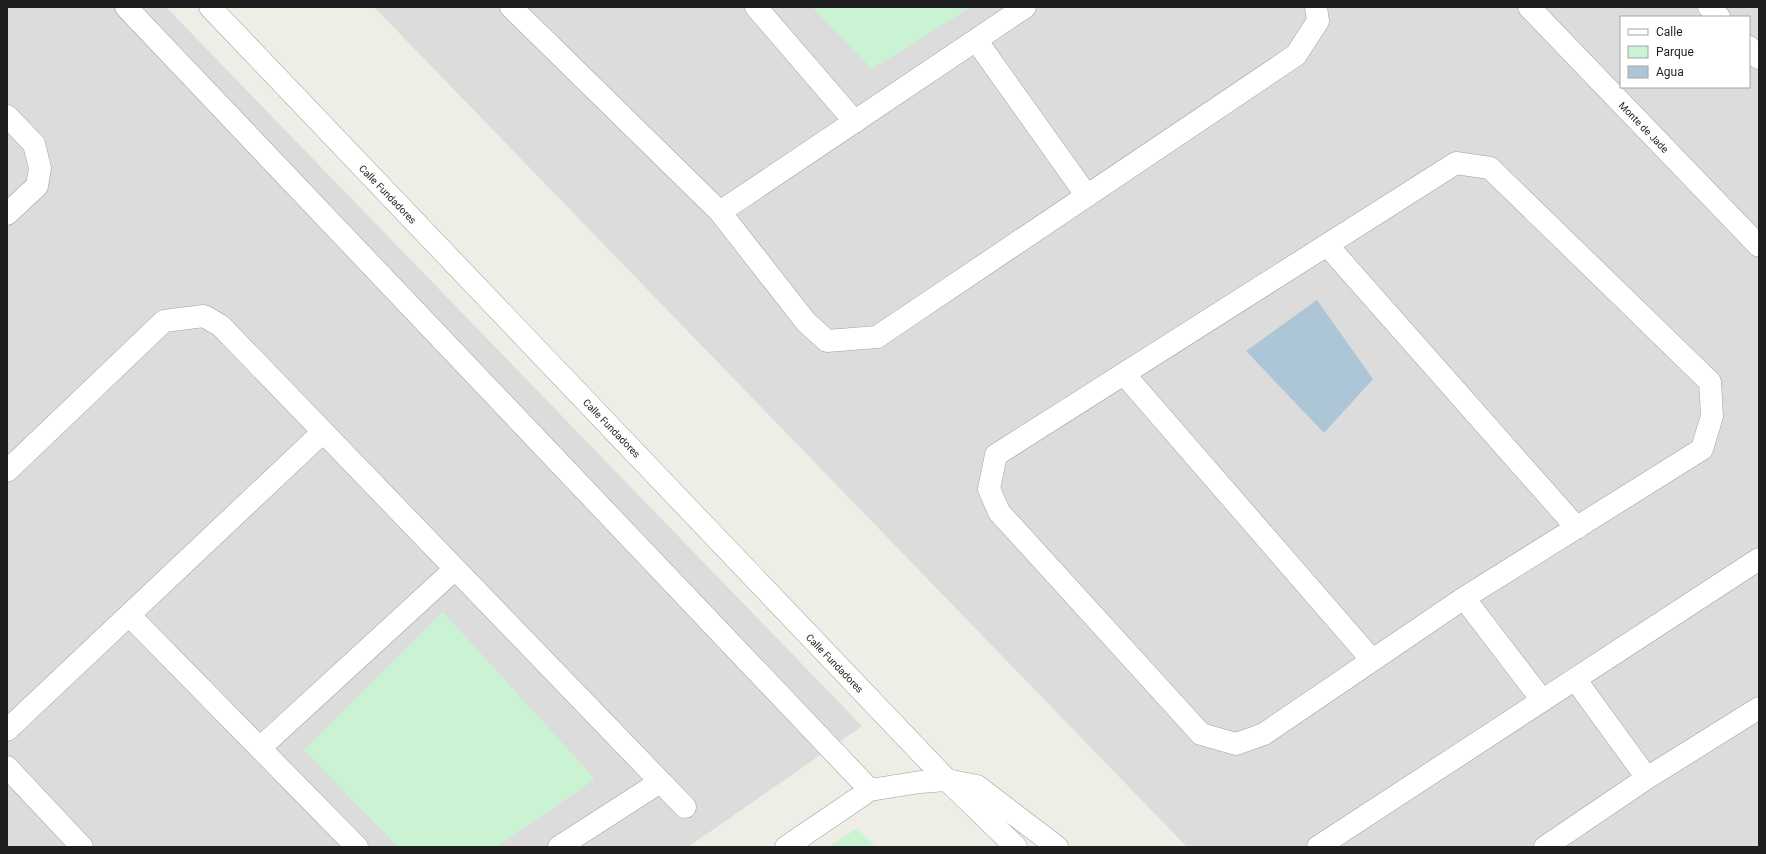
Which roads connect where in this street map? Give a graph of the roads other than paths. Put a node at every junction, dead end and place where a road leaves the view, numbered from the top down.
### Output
1 (126, 7) edge
2 (210, 7) edge
3 (511, 7) edge
4 (756, 7) edge
5 (1025, 7) edge
6 (1316, 7) edge
7 (1529, 7) edge
8 (1709, 7) edge
9 (1718, 16) edge
10 (1759, 35) edge
11 (976, 40) junction
12 (1750, 45) edge
13 (1750, 47) edge
14 (1759, 58) edge
15 (7, 116) edge
16 (855, 122) junction
17 (1087, 196) junction
18 (720, 212) junction
19 (7, 214) edge
20 (1327, 245) junction
21 (1759, 246) edge
22 (1124, 374) junction
23 (323, 432) junction
24 (7, 471) edge
25 (1577, 528) junction
26 (1759, 559) edge
27 (455, 569) junction
28 (1464, 598) junction
29 (129, 615) junction
30 (1372, 660) junction
31 (1575, 678) junction
32 (1542, 700) junction
33 (1759, 708) edge
34 (7, 730) edge
35 (260, 748) junction
36 (7, 767) edge
37 (1647, 778) junction
38 (947, 780) junction
39 (660, 782) junction
40 (870, 790) junction
41 (685, 807) dead end
42 (1556, 844) edge
43 (564, 846) edge
44 (82, 847) edge
45 (357, 847) edge
46 (786, 847) edge
47 (1016, 847) edge
48 (1057, 847) edge
49 (1318, 847) edge

1 - 40 street
2 - 38 street, Calle Fundadores
3 - 18 street
4 - 16 street
5 - 11 street
6 - 17 street
7 - 21 street, Monte de Jade
8 - 9 street
10 - 12 street
11 - 16 street
11 - 17 street
13 - 14 street
15 - 19 street
16 - 18 street
17 - 18 street
20 - 22 street
20 - 25 street
20 - 25 street
22 - 30 street
22 - 30 street
23 - 24 street
23 - 27 street
23 - 29 street
25 - 28 street
26 - 31 street
27 - 35 street
27 - 39 street
28 - 30 street
28 - 32 street
29 - 34 street
29 - 35 street
31 - 32 street
31 - 37 street
32 - 49 street
33 - 37 street
35 - 45 street
36 - 44 street
37 - 42 street
38 - 40 street
38 - 47 street, Calle Fundadores
38 - 48 street
39 - 41 street
39 - 43 street
40 - 46 street

